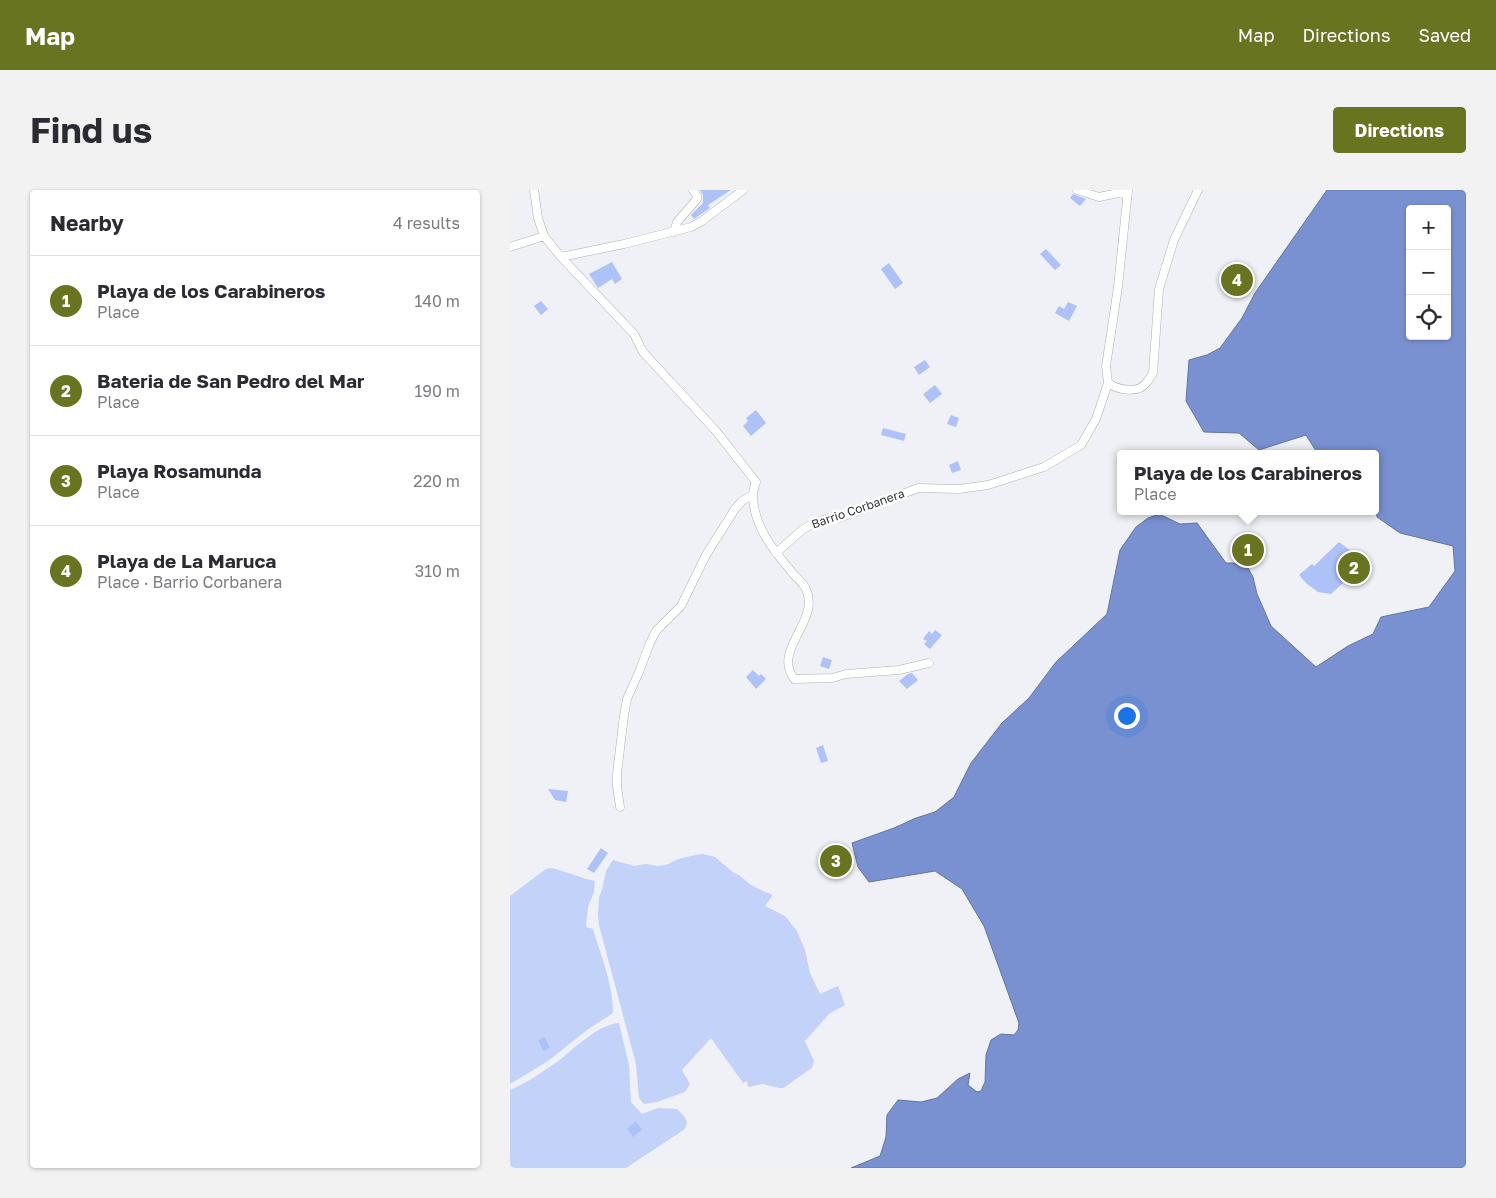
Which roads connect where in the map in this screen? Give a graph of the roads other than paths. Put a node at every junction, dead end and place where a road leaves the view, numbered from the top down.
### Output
1 (534, 190) edge
2 (693, 190) edge
3 (743, 190) edge
4 (1077, 190) edge
5 (1128, 190) edge
6 (1198, 190) edge
7 (674, 232) junction
8 (544, 236) junction
9 (510, 247) edge
10 (561, 256) junction
11 (1108, 383) junction
12 (752, 495) junction
13 (776, 553) junction
14 (929, 663) dead end
15 (620, 807) dead end

1 - 8 street
2 - 7 street
3 - 7 street
4 - 5 street, Barrio Corbanera
5 - 11 street, Barrio Corbanera
6 - 11 street
7 - 10 street
8 - 9 street
8 - 10 street
10 - 12 street
11 - 13 street, Barrio Corbanera
12 - 13 street
12 - 15 street
13 - 14 street

